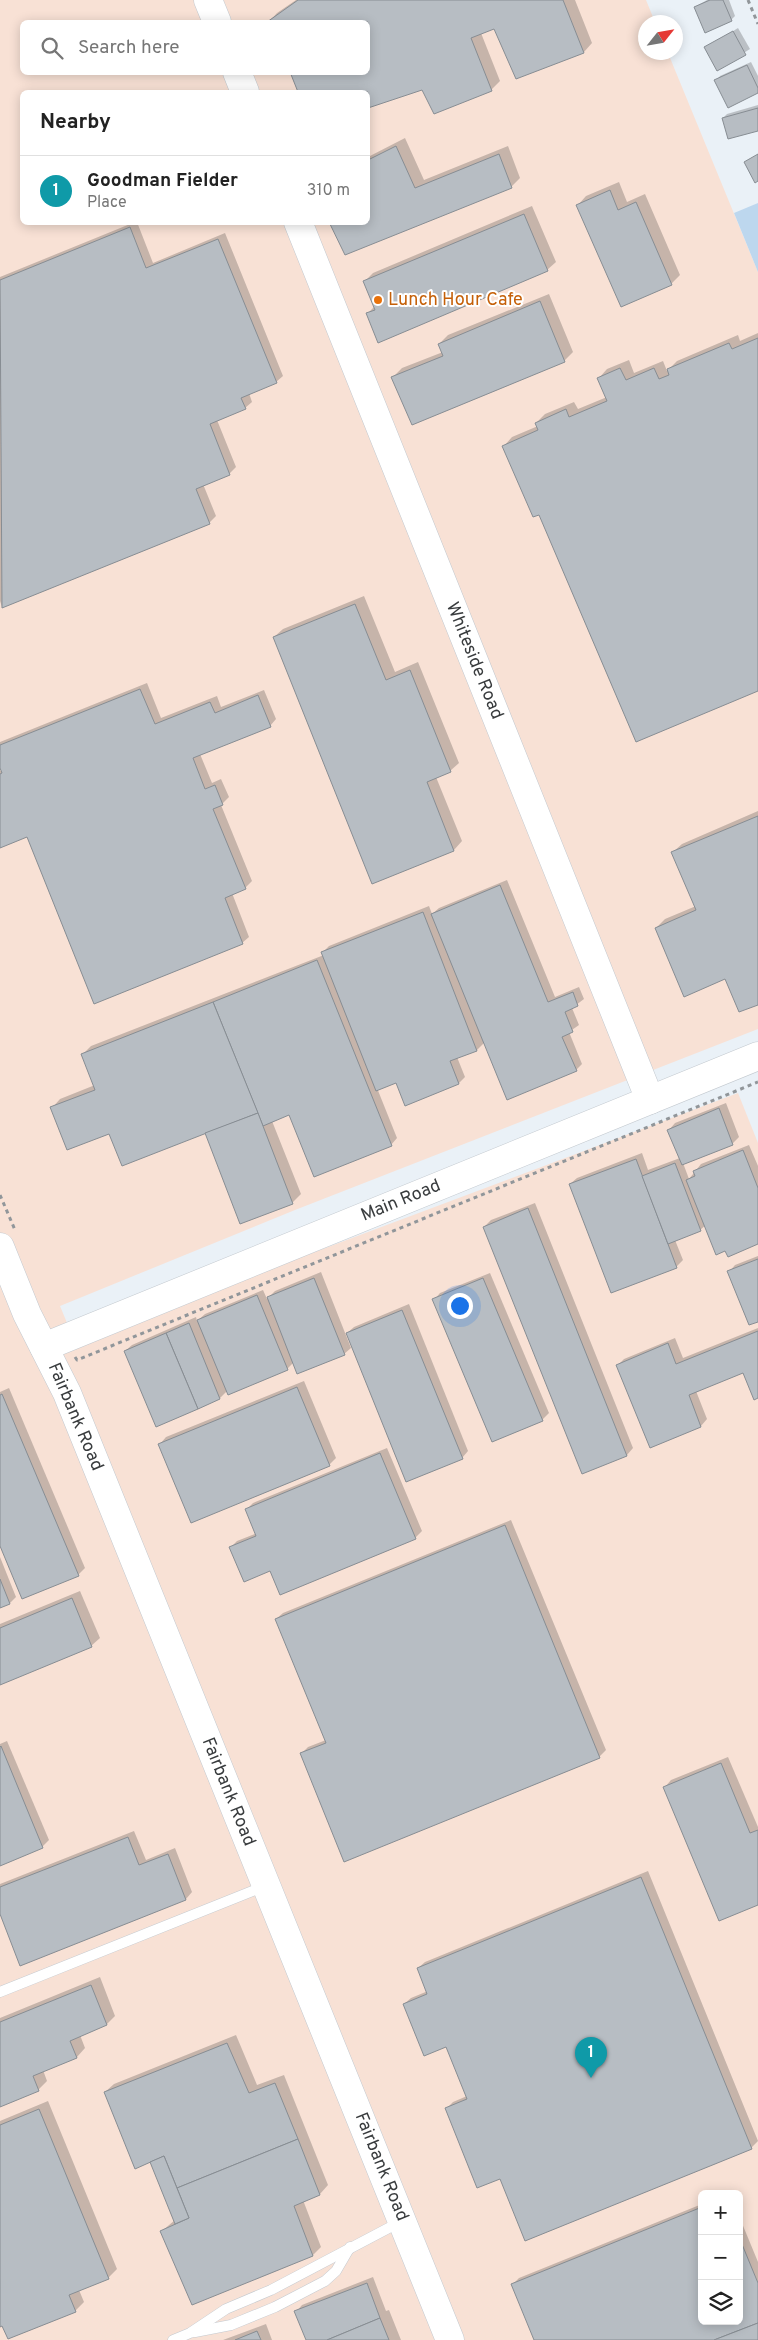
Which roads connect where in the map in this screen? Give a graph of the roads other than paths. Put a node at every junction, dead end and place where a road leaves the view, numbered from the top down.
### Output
1 (208, 0) edge
2 (216, 20) edge
3 (238, 75) edge
4 (244, 90) edge
5 (299, 225) edge
6 (756, 1069) edge
7 (650, 1100) junction
8 (0, 1247) edge
9 (54, 1343) junction
10 (266, 1886) junction
11 (0, 1992) edge
12 (403, 2220) junction
13 (351, 2247) junction
14 (190, 2333) junction
15 (173, 2340) edge
16 (450, 2340) edge

1 - 2 main road
3 - 4 main road
5 - 7 main road, Whiteside Road
6 - 7 main road, Main Road
7 - 9 main road, Main Road
8 - 9 main road, Fairbank Road
9 - 10 main road, Fairbank Road
10 - 11 lane
10 - 12 main road, Fairbank Road
12 - 13 lane
12 - 16 main road, Fairbank Road
13 - 14 lane
13 - 14 lane
14 - 15 lane

